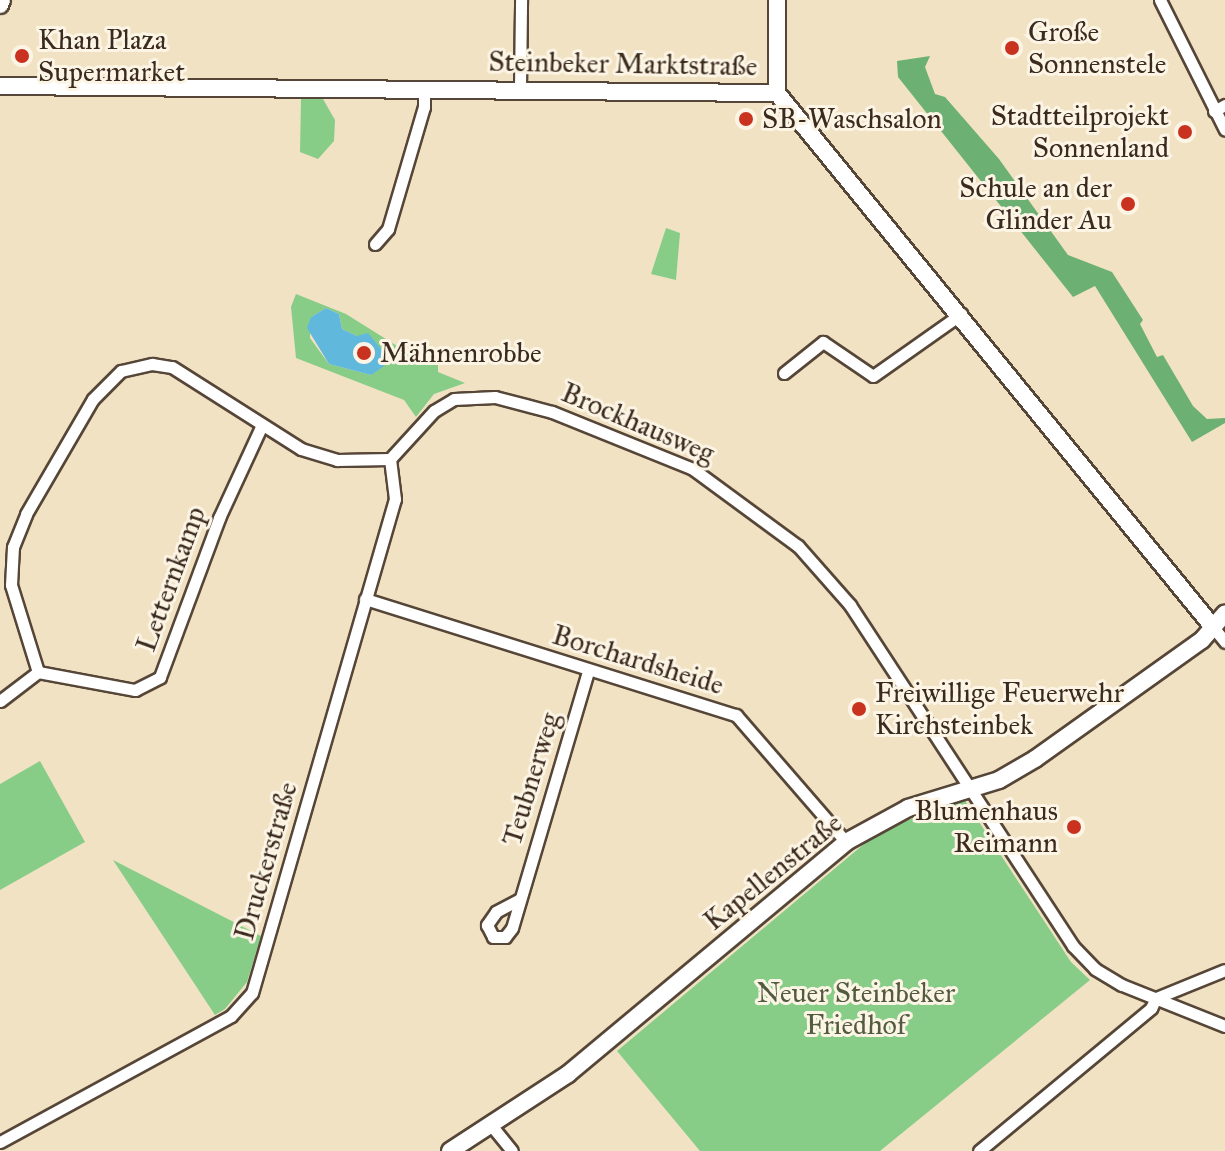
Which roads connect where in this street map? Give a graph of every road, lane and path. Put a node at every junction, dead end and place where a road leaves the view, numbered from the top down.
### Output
1 (521, 0) edge
2 (777, 0) edge
3 (1160, 0) edge
4 (0, 86) edge
5 (424, 88) junction
6 (520, 88) junction
7 (777, 93) junction
8 (1219, 108) edge
9 (1225, 130) edge
10 (375, 244) dead end
11 (961, 314) junction
12 (784, 373) dead end
13 (262, 425) junction
14 (390, 459) junction
15 (365, 599) junction
16 (1225, 614) edge
17 (1213, 627) junction
18 (1225, 642) edge
19 (588, 671) junction
20 (38, 672) junction
21 (0, 701) edge
22 (969, 789) junction
23 (846, 842) junction
24 (520, 899) dead end
25 (1225, 970) edge
26 (1156, 998) junction
27 (1225, 1026) edge
28 (491, 1125) junction
29 (0, 1142) edge
30 (450, 1151) edge
31 (512, 1151) edge
32 (979, 1151) edge

1 - 6 street
2 - 7 street
3 - 8 street
4 - 5 street, Steinbeker Marktstraße
5 - 6 street, Steinbeker Marktstraße
5 - 10 street
6 - 7 street, Steinbeker Marktstraße
7 - 11 street, Steinbeker Marktstraße
8 - 9 street
11 - 12 street
11 - 17 street, Steinbeker Marktstraße
13 - 14 street
13 - 20 street, Letternkamp
13 - 20 street
14 - 15 street, Druckerstraße
14 - 22 street, Brockhausweg
15 - 19 street, Borchardsheide
15 - 29 street, Druckerstraße
16 - 17 street, Kapellenstraße
17 - 18 street, Steinbeker Marktstraße
17 - 22 street, Kapellenstraße
19 - 23 street, Borchardsheide
19 - 24 street, Teubnerweg
20 - 21 street
22 - 23 street, Kapellenstraße
22 - 26 street, Brockhausweg
23 - 28 street, Kapellenstraße
25 - 26 street
26 - 27 street, Brockhausweg
26 - 32 street
28 - 30 street, Kapellenstraße
28 - 31 street

